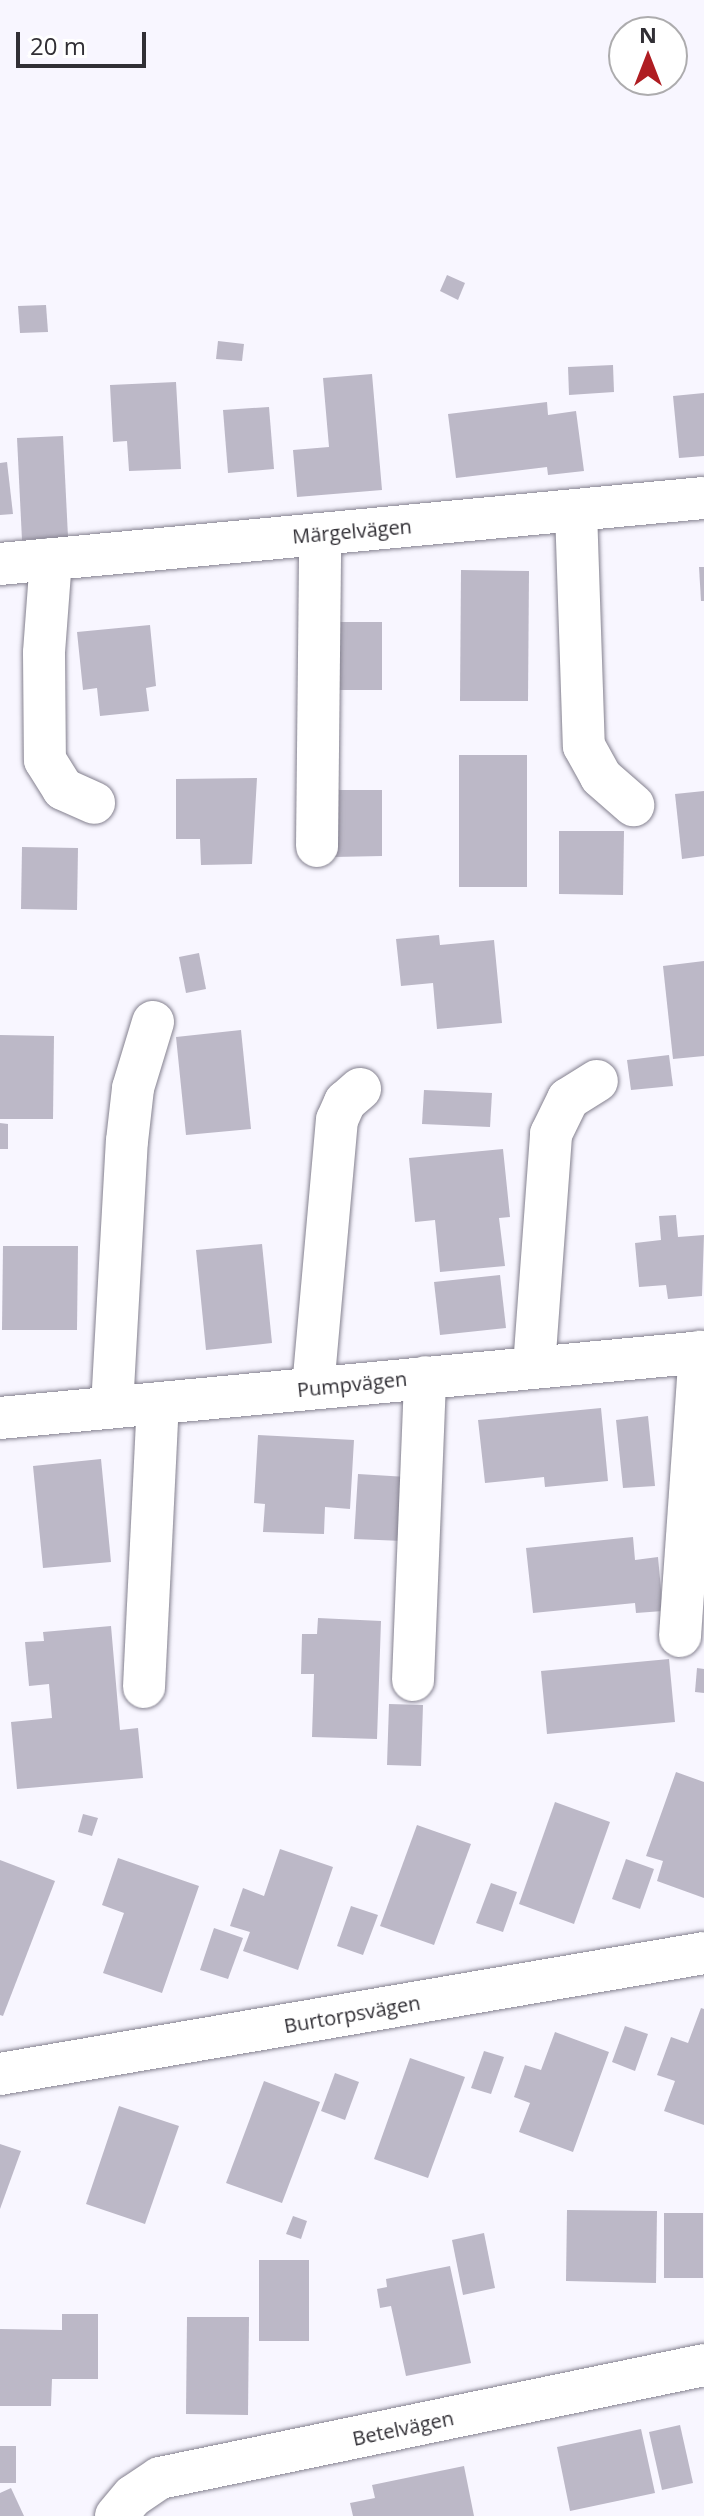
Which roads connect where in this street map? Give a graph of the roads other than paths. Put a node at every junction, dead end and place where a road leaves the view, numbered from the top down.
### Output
1 (704, 498) edge
2 (576, 510) junction
3 (320, 534) junction
4 (51, 559) junction
5 (0, 564) edge
6 (94, 803) dead end
7 (633, 805) dead end
8 (317, 846) dead end
9 (153, 1022) dead end
10 (597, 1081) dead end
11 (360, 1089) dead end
12 (702, 1352) edge
13 (534, 1367) junction
14 (425, 1377) junction
15 (313, 1388) junction
16 (158, 1403) junction
17 (112, 1407) junction
18 (0, 1418) edge
19 (680, 1636) dead end
20 (413, 1680) dead end
21 (144, 1687) dead end
22 (704, 1953) edge
23 (0, 2074) edge
24 (704, 2365) edge
25 (116, 2516) edge

1 - 2 street, Märgelvägen
2 - 3 street, Märgelvägen
2 - 7 street
3 - 4 street, Märgelvägen
3 - 8 street
4 - 5 street, Märgelvägen
4 - 6 street
9 - 17 street
10 - 13 street
11 - 15 street
12 - 13 street, Pumpvägen
12 - 19 street
13 - 14 street, Pumpvägen
14 - 15 street, Pumpvägen
14 - 20 street
15 - 16 street, Pumpvägen
16 - 17 street, Pumpvägen
16 - 21 street
17 - 18 street, Pumpvägen
22 - 23 street, Burtorpsvägen
24 - 25 street, Betelvägen

